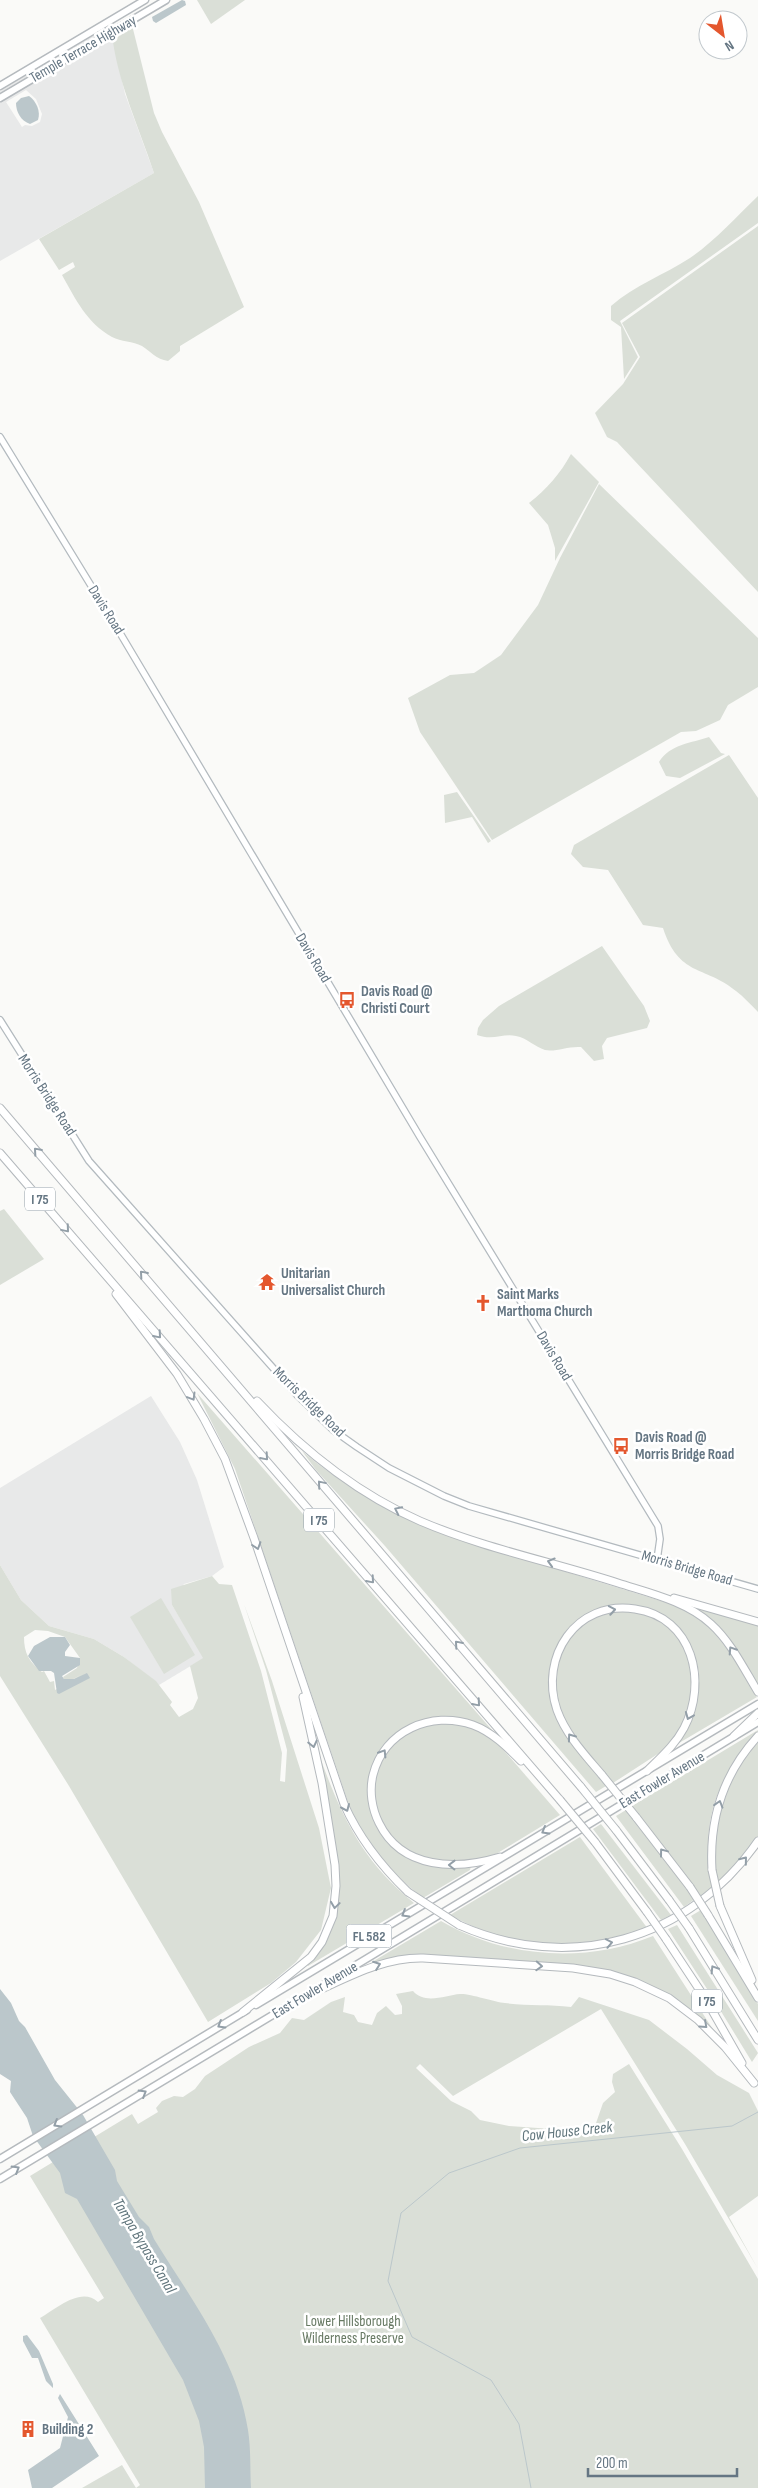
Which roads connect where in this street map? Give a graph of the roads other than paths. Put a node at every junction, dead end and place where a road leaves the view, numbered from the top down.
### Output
1 (145, 0) edge
2 (166, 0) edge
3 (0, 86) edge
4 (0, 98) edge
5 (0, 437) edge
6 (0, 1020) edge
7 (0, 1108) edge
8 (0, 1153) edge
9 (80, 1245) junction
10 (208, 1351) junction
11 (657, 1560) junction
12 (758, 1588) edge
13 (646, 1591) junction
14 (758, 1622) edge
15 (295, 1663) junction
16 (758, 1692) edge
17 (758, 1704) edge
18 (758, 1713) edge
19 (758, 1722) edge
20 (734, 1736) junction
21 (758, 1736) edge
22 (647, 1770) junction
23 (558, 1798) junction
24 (758, 1841) edge
25 (500, 1857) junction
26 (758, 1994) edge
27 (301, 1998) junction
28 (758, 1998) edge
29 (243, 2012) junction
30 (758, 2040) edge
31 (743, 2066) junction
32 (758, 2092) edge
33 (0, 2159) edge
34 (0, 2179) edge

1 - 3 main road, Temple Terrace Highway
2 - 4 main road, Temple Terrace Highway
5 - 11 street, Davis Road
6 - 11 street, Morris Bridge Road
10 -> 7 highway, I 75
8 -> 9 highway, I 75
9 -> 15 highway
9 -> 23 highway, I 75
13 -> 10 highway
30 -> 10 highway, I 75, bridge
11 - 12 street, Morris Bridge Road
13 - 14 highway
16 -> 13 highway
15 -> 24 highway, bridge
15 -> 29 highway
17 - 22 main road, East Fowler Avenue / FL 582
18 - 20 highway
19 - 20 main road, East Fowler Avenue / FL 582
20 - 27 main road, East Fowler Avenue / FL 582
26 -> 21 highway, bridge
22 -> 25 main road, East Fowler Avenue / FL 582
28 -> 22 highway, bridge
25 -> 23 highway
23 - 31 highway, I 75, bridge
25 -> 29 main road, East Fowler Avenue / FL 582
27 -> 31 highway
34 -> 27 main road, East Fowler Avenue / FL 582
29 -> 33 main road, East Fowler Avenue / FL 582
31 - 32 highway

